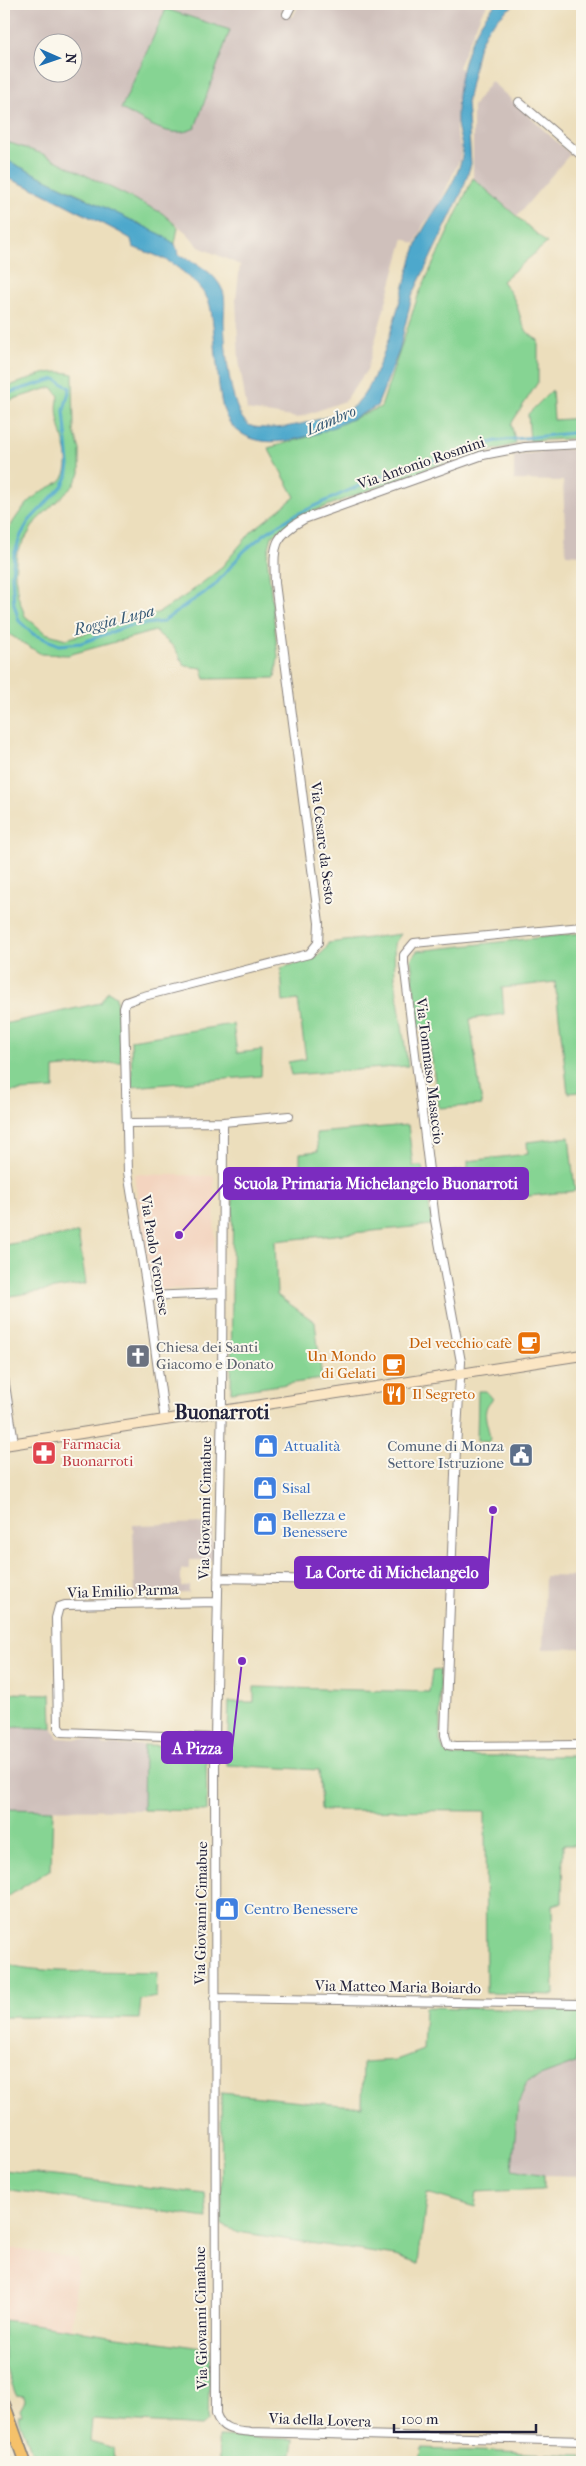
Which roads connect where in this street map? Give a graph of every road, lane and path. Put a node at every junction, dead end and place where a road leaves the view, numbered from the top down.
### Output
1 (292, 4) edge
2 (287, 14) dead end
3 (519, 102) dead end
4 (582, 156) edge
5 (582, 444) edge
6 (278, 538) joint
7 (582, 927) edge
8 (124, 1008) joint
9 (289, 1116) dead end
10 (223, 1122) junction
11 (128, 1123) junction
12 (222, 1293) junction
13 (148, 1296) junction
14 (582, 1355) edge
15 (461, 1372) junction
16 (4, 1378) edge
17 (221, 1412) junction
18 (165, 1421) junction
19 (9, 1444) edge
20 (218, 1578) junction
21 (452, 1582) junction
22 (217, 1602) junction
23 (215, 1738) junction
24 (582, 1745) edge
25 (214, 1998) junction
26 (582, 2004) edge
27 (4, 2404) edge
28 (216, 2414) joint
29 (582, 2441) edge
30 (25, 2462) edge

1 - 2 street
3 - 4 street
5 - 6 street, Via Antonio Rosmini
6 - 8 street, Via Cesare da Sesto
7 - 15 street, Via Tommaso Masaccio
8 - 11 street, Via Paolo Veronese
9 - 10 street
10 - 11 street
10 - 12 street, Via Giovanni Cimabue
11 - 13 street, Via Paolo Veronese
12 - 13 street
12 - 17 street, Via Giovanni Cimabue
13 - 18 street, Via Paolo Veronese
14 - 15 street
15 - 17 street
15 - 21 street, Via Tommaso Masaccio
16 - 19 street
17 - 18 street
17 - 20 street, Via Giovanni Cimabue
18 - 19 street
20 - 21 street
20 - 22 street, Via Giovanni Cimabue
21 - 24 street, Via Tommaso Masaccio
22 - 23 street, Via Giovanni Cimabue
22 - 23 street, Via Emilio Parma
23 - 25 street, Via Giovanni Cimabue
25 - 26 street, Via Matteo Maria Boiardo
25 - 28 street, Via Giovanni Cimabue
27 - 30 main road
28 - 29 street, Via della Lovera

